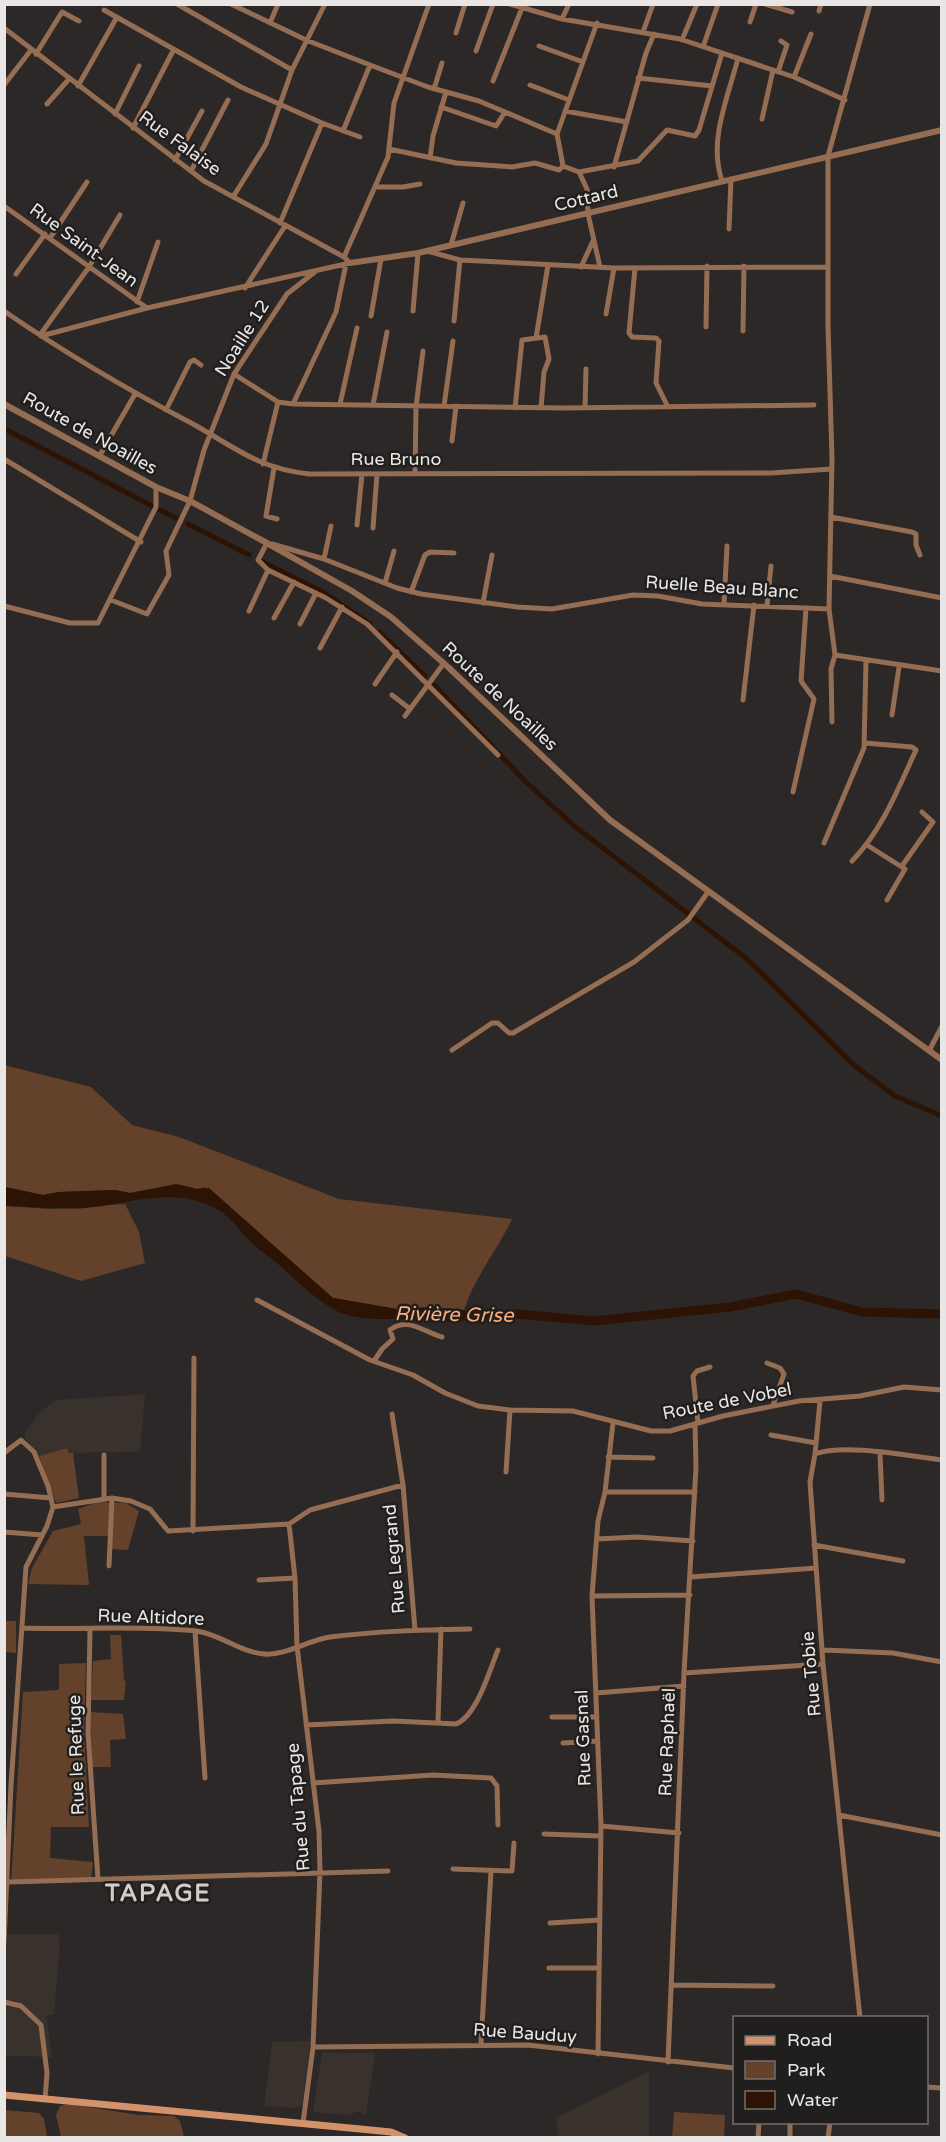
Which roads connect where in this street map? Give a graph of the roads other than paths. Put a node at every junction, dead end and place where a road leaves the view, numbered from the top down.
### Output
1 (177, 4) edge
2 (231, 4) edge
3 (278, 4) edge
4 (326, 4) edge
5 (429, 4) edge
6 (465, 4) edge
7 (493, 4) edge
8 (569, 4) edge
9 (653, 4) edge
10 (697, 4) edge
11 (718, 4) edge
12 (756, 4) edge
13 (765, 4) edge
14 (870, 4) edge
15 (513, 5) edge
16 (522, 8) junction
17 (104, 10) dead end
18 (792, 12) dead end
19 (117, 17) junction
20 (562, 19) junction
21 (79, 21) dead end
22 (270, 22) junction
23 (750, 22) dead end
24 (597, 23) junction
25 (4, 28) edge
26 (643, 32) junction
27 (456, 33) dead end
28 (654, 34) junction
29 (811, 34) dead end
30 (306, 40) junction
31 (682, 40) junction
32 (781, 41) dead end
33 (539, 46) dead end
34 (703, 47) junction
35 (174, 49) junction
36 (476, 51) dead end
37 (33, 52) junction
38 (722, 53) junction
39 (738, 58) junction
40 (583, 62) junction
41 (442, 63) dead end
42 (370, 65) junction
43 (139, 66) dead end
44 (292, 70) junction
45 (775, 71) junction
46 (402, 76) junction
47 (794, 77) junction
48 (638, 78) junction
49 (69, 79) junction
50 (493, 81) dead end
51 (530, 85) dead end
52 (4, 86) edge
53 (78, 86) junction
54 (712, 86) junction
55 (434, 89) junction
56 (446, 92) junction
57 (845, 99) junction
58 (228, 100) dead end
59 (569, 100) junction
60 (47, 104) dead end
61 (280, 105) junction
62 (441, 107) junction
63 (202, 111) dead end
64 (565, 111) junction
65 (505, 112) junction
66 (115, 114) junction
67 (762, 120) dead end
68 (627, 122) junction
69 (322, 123) junction
70 (133, 128) junction
71 (942, 130) edge
72 (344, 131) junction
73 (557, 134) junction
74 (360, 137) dead end
75 (389, 149) junction
76 (828, 156) junction
77 (430, 158) junction
78 (175, 159) junction
79 (563, 165) junction
80 (614, 167) junction
81 (191, 171) junction
82 (579, 172) junction
83 (731, 179) junction
84 (722, 181) junction
85 (87, 182) dead end
86 (420, 184) dead end
87 (375, 186) junction
88 (233, 197) junction
89 (463, 203) dead end
90 (4, 206) edge
91 (588, 214) junction
92 (120, 215) dead end
93 (283, 224) junction
94 (729, 229) dead end
95 (47, 236) junction
96 (158, 242) dead end
97 (593, 242) junction
98 (451, 245) junction
99 (427, 251) junction
100 (418, 253) junction
101 (344, 257) junction
102 (381, 259) junction
103 (460, 260) junction
104 (348, 264) junction
105 (548, 265) junction
106 (707, 266) junction
107 (744, 266) junction
108 (89, 267) junction
109 (581, 267) junction
110 (600, 267) junction
111 (634, 267) junction
112 (828, 267) junction
113 (615, 268) junction
114 (316, 271) junction
115 (16, 274) dead end
116 (245, 288) junction
117 (137, 302) junction
118 (147, 308) junction
119 (4, 311) edge
120 (413, 311) dead end
121 (606, 314) dead end
122 (371, 316) dead end
123 (454, 321) dead end
124 (706, 327) dead end
125 (357, 328) dead end
126 (743, 331) dead end
127 (387, 332) dead end
128 (40, 336) junction
129 (536, 338) junction
130 (453, 341) dead end
131 (423, 351) dead end
132 (201, 365) dead end
133 (586, 369) dead end
134 (234, 374) junction
135 (135, 394) junction
136 (278, 402) junction
137 (4, 404) edge
138 (292, 404) junction
139 (340, 404) junction
140 (374, 405) junction
141 (814, 405) dead end
142 (444, 406) junction
143 (456, 406) junction
144 (416, 407) junction
145 (668, 407) junction
146 (515, 408) junction
147 (541, 408) junction
148 (585, 408) junction
149 (166, 410) junction
150 (210, 434) junction
151 (452, 441) dead end
152 (100, 455) junction
153 (4, 459) edge
154 (262, 465) junction
155 (274, 468) junction
156 (832, 470) junction
157 (362, 474) junction
158 (377, 474) junction
159 (415, 474) junction
160 (156, 487) junction
161 (190, 501) junction
162 (831, 518) junction
163 (278, 519) dead end
164 (357, 525) dead end
165 (331, 526) dead end
166 (373, 528) dead end
167 (141, 542) junction
168 (266, 542) junction
169 (727, 546) dead end
170 (394, 551) dead end
171 (454, 553) dead end
172 (492, 555) dead end
173 (920, 555) dead end
174 (324, 559) junction
175 (771, 566) dead end
176 (268, 570) junction
177 (830, 576) junction
178 (294, 582) junction
179 (385, 583) junction
180 (411, 592) junction
181 (316, 593) junction
182 (942, 598) edge
183 (111, 600) junction
184 (483, 603) junction
185 (724, 604) junction
186 (753, 605) junction
187 (4, 606) edge
188 (767, 606) junction
189 (342, 607) junction
190 (806, 608) junction
191 (829, 609) junction
192 (249, 611) dead end
193 (274, 618) dead end
194 (300, 624) dead end
195 (320, 648) dead end
196 (397, 652) junction
197 (835, 655) junction
198 (866, 661) junction
199 (444, 663) junction
200 (899, 667) junction
201 (942, 671) edge
202 (375, 684) dead end
203 (428, 684) junction
204 (392, 695) dead end
205 (743, 700) dead end
206 (411, 709) junction
207 (892, 715) dead end
208 (405, 716) dead end
209 (832, 722) dead end
210 (865, 743) junction
211 (498, 755) dead end
212 (793, 792) dead end
213 (922, 812) dead end
214 (824, 843) dead end
215 (867, 845) junction
216 (852, 861) dead end
217 (902, 866) junction
218 (708, 892) junction
219 (887, 900) dead end
220 (942, 1026) edge
221 (452, 1050) dead end
222 (929, 1052) junction
223 (942, 1060) edge
224 (257, 1300) dead end
225 (442, 1338) dead end
226 (194, 1358) dead end
227 (374, 1361) junction
228 (767, 1363) dead end
229 (710, 1367) dead end
230 (942, 1390) edge
231 (820, 1401) junction
232 (773, 1405) junction
233 (510, 1410) junction
234 (392, 1414) dead end
235 (613, 1423) junction
236 (697, 1423) junction
237 (771, 1435) dead end
238 (816, 1443) junction
239 (4, 1453) edge
240 (815, 1454) junction
241 (880, 1454) junction
242 (104, 1455) dead end
243 (608, 1457) junction
244 (653, 1458) dead end
245 (942, 1460) edge
246 (506, 1472) dead end
247 (403, 1485) junction
248 (605, 1492) junction
249 (695, 1492) junction
250 (4, 1494) edge
251 (51, 1498) junction
252 (104, 1498) junction
253 (112, 1498) junction
254 (882, 1500) dead end
255 (53, 1507) junction
256 (289, 1524) junction
257 (193, 1531) junction
258 (4, 1532) edge
259 (42, 1535) junction
260 (597, 1539) junction
261 (693, 1541) junction
262 (814, 1545) junction
263 (903, 1562) dead end
264 (109, 1566) dead end
265 (816, 1568) junction
266 (691, 1577) junction
267 (295, 1578) junction
268 (259, 1580) dead end
269 (690, 1595) junction
270 (592, 1596) junction
271 (23, 1628) junction
272 (441, 1629) junction
273 (470, 1629) dead end
274 (90, 1630) junction
275 (415, 1630) junction
276 (195, 1631) junction
277 (297, 1646) junction
278 (498, 1650) dead end
279 (824, 1650) junction
280 (942, 1662) edge
281 (823, 1664) junction
282 (684, 1673) junction
283 (684, 1686) junction
284 (596, 1693) junction
285 (552, 1717) dead end
286 (597, 1717) junction
287 (438, 1722) junction
288 (306, 1725) junction
289 (598, 1741) junction
290 (563, 1743) dead end
291 (205, 1778) dead end
292 (313, 1783) junction
293 (839, 1815) junction
294 (498, 1825) dead end
295 (601, 1826) junction
296 (679, 1833) junction
297 (544, 1834) dead end
298 (942, 1835) edge
299 (601, 1836) junction
300 (514, 1843) dead end
301 (453, 1869) dead end
302 (388, 1871) dead end
303 (491, 1871) junction
304 (320, 1872) junction
305 (98, 1879) junction
306 (9, 1882) junction
307 (600, 1920) junction
308 (550, 1923) dead end
309 (4, 1942) edge
310 (549, 1968) dead end
311 (599, 1968) junction
312 (672, 1985) junction
313 (774, 1986) dead end
314 (4, 2002) edge
315 (860, 2016) edge
316 (481, 2043) junction
317 (313, 2047) junction
318 (598, 2054) junction
319 (668, 2062) junction
320 (733, 2068) edge
321 (4, 2095) edge
322 (45, 2099) junction
323 (303, 2123) junction
324 (405, 2138) edge

1 - 44 street
2 - 22 street
3 - 22 street
4 - 30 street
5 - 46 street
6 - 27 street
7 - 36 street
8 - 20 street
9 - 26 street
10 - 31 street
11 - 34 street
12 - 23 street
13 - 18 street
14 - 57 street
15 - 16 street
16 - 20 street
16 - 50 street
17 - 19 street
19 - 35 street
19 - 53 street
20 - 24 street
21 - 37 street
22 - 30 street
24 - 26 street
24 - 40 street
25 - 37 street, Rue Falaise
26 - 28 street
28 - 31 street
28 - 48 street
29 - 47 street
30 - 42 street
30 - 44 street
31 - 34 street
32 - 45 street
33 - 40 street
34 - 38 street
35 - 61 street
35 - 70 street
37 - 49 street, Rue Falaise
37 - 52 street
38 - 39 street
38 - 54 street
39 - 45 street
39 - 84 street
40 - 59 street
41 - 55 street
42 - 46 street
42 - 72 street
43 - 66 street
44 - 61 street
45 - 47 street
45 - 67 street
46 - 55 street
46 - 75 street
47 - 57 street
48 - 54 street
48 - 68 street
49 - 53 street, Rue Falaise
49 - 60 street
51 - 59 street
53 - 66 street, Rue Falaise
54 - 80 street
55 - 56 street
56 - 62 street
56 - 65 street
57 - 76 street
58 - 81 street
59 - 64 street
61 - 69 street
61 - 88 street
62 - 65 street
62 - 77 street
63 - 78 street
64 - 68 street
64 - 73 street
65 - 73 street
66 - 70 street, Rue Falaise
68 - 80 street
69 - 72 street
69 - 93 street
70 - 78 street, Rue Falaise
71 - 76 street, Cottard
72 - 74 street
73 - 79 street
75 - 77 street
75 - 87 street
76 - 83 street, Cottard
76 - 112 street
77 - 79 street
78 - 81 street, Rue Falaise
79 - 82 street
80 - 82 street
81 - 88 street, Rue Falaise
82 - 91 street
83 - 84 street, Cottard
83 - 94 street
84 - 91 street, Cottard
85 - 95 street
86 - 87 street
87 - 101 street
88 - 93 street, Rue Falaise
89 - 98 street
90 - 95 street, Rue Saint-Jean
91 - 97 street
91 - 98 street, Cottard
92 - 108 street
93 - 101 street, Rue Falaise
93 - 116 street
95 - 108 street, Rue Saint-Jean
95 - 115 street
96 - 117 street
97 - 109 street
97 - 110 street
98 - 99 street, Cottard
99 - 100 street, Cottard
99 - 103 street
100 - 102 street, Cottard
100 - 120 street
101 - 104 street, Rue Falaise
102 - 104 street, Cottard
102 - 122 street
103 - 105 street
103 - 123 street
104 - 114 street
104 - 138 street
105 - 109 street
105 - 129 street
106 - 107 street
106 - 111 street
106 - 124 street
107 - 112 street
107 - 126 street
108 - 117 street, Rue Saint-Jean
108 - 128 street
109 - 110 street
110 - 113 street
111 - 113 street
111 - 145 street
112 - 156 street
113 - 121 street
114 - 116 street
114 - 134 street, Noaille 12
116 - 118 street
117 - 118 street, Rue Saint-Jean
118 - 128 street
119 - 128 street, Rue Bruno
125 - 139 street
127 - 140 street
128 - 135 street, Rue Bruno
129 - 146 street
129 - 147 street
130 - 142 street
131 - 144 street
132 - 149 street
133 - 148 street
134 - 136 street
134 - 150 street, Noaille 12
135 - 149 street, Rue Bruno
135 - 152 street
136 - 138 street
136 - 154 street
137 - 152 street, Route de Noailles
138 - 139 street
139 - 140 street
140 - 144 street
141 - 145 street
142 - 143 street
142 - 144 street
143 - 146 street
143 - 151 street
144 - 159 street
145 - 148 street
146 - 147 street
147 - 148 street
149 - 150 street, Rue Bruno
150 - 154 street, Rue Bruno
150 - 161 street, Noaille 12
152 - 160 street, Route de Noailles
153 - 167 street
154 - 155 street, Rue Bruno
155 - 157 street, Rue Bruno
155 - 163 street
156 - 159 street, Rue Bruno
156 - 162 street
157 - 158 street, Rue Bruno
157 - 164 street
158 - 159 street, Rue Bruno
158 - 166 street
160 - 161 street, Route de Noailles
160 - 167 street
161 - 168 street, Route de Noailles
161 - 183 street, Noaille 12
162 - 173 street
162 - 177 street
165 - 174 street
167 - 183 street
168 - 174 street, Ruelle Beau Blanc
168 - 176 street
168 - 199 street, Route de Noailles
169 - 185 street
170 - 179 street
171 - 180 street
172 - 184 street
174 - 179 street, Ruelle Beau Blanc
175 - 188 street
176 - 178 street
176 - 192 street
177 - 182 street
177 - 191 street
178 - 181 street
178 - 193 street
179 - 180 street, Ruelle Beau Blanc
180 - 184 street, Ruelle Beau Blanc
181 - 189 street
181 - 194 street
183 - 187 street
184 - 185 street, Ruelle Beau Blanc
185 - 186 street, Ruelle Beau Blanc
186 - 188 street, Ruelle Beau Blanc
186 - 205 street
188 - 190 street, Ruelle Beau Blanc
189 - 195 street
189 - 196 street
190 - 191 street, Ruelle Beau Blanc
190 - 212 street
191 - 197 street
196 - 202 street
196 - 203 street
197 - 198 street
197 - 209 street
198 - 200 street
198 - 210 street
199 - 203 street
199 - 218 street, Route de Noailles
200 - 201 street
200 - 207 street
203 - 206 street
203 - 211 street
204 - 206 street
206 - 208 street
210 - 214 street
210 - 215 street
213 - 217 street
215 - 216 street
215 - 217 street
217 - 219 street
218 - 221 street
218 - 222 street, Route de Noailles
220 - 222 street
222 - 223 street, Route de Noailles
224 - 227 street, Route de Vobel
225 - 227 street
226 - 257 street
227 - 233 street, Route de Vobel
228 - 232 street
229 - 236 street, Rue Raphaël
230 - 231 street, Route de Vobel
231 - 232 street, Route de Vobel
231 - 238 street, Rue Tobie
232 - 236 street, Route de Vobel
233 - 235 street, Route de Vobel
233 - 246 street
234 - 247 street, Rue Legrand
235 - 236 street, Route de Vobel
235 - 243 street, Rue Gasnal
236 - 249 street, Rue Raphaël
237 - 238 street
238 - 240 street, Rue Tobie
239 - 251 street
240 - 241 street
240 - 262 street, Rue Tobie
241 - 245 street
241 - 254 street
242 - 252 street
243 - 244 street
243 - 248 street, Rue Gasnal
247 - 256 street
247 - 275 street, Rue Legrand
248 - 249 street
248 - 260 street, Rue Gasnal
249 - 261 street, Rue Raphaël
250 - 251 street
251 - 255 street
252 - 253 street
252 - 255 street
253 - 257 street
253 - 264 street
255 - 259 street
256 - 257 street
256 - 267 street, Rue du Tapage
258 - 259 street
259 - 271 street
260 - 261 street
260 - 270 street, Rue Gasnal
261 - 266 street, Rue Raphaël
262 - 263 street
262 - 265 street, Rue Tobie
265 - 266 street
265 - 279 street, Rue Tobie
266 - 269 street, Rue Raphaël
267 - 268 street
267 - 277 street, Rue du Tapage
269 - 270 street
269 - 282 street, Rue Raphaël
270 - 284 street, Rue Gasnal
271 - 274 street, Rue Altidore
271 - 306 street
272 - 273 street, Rue Altidore
272 - 275 street, Rue Altidore
272 - 287 street
274 - 276 street, Rue Altidore
274 - 305 street, Rue le Refuge
275 - 277 street, Rue Altidore
276 - 277 street, Rue Altidore
276 - 291 street
277 - 288 street, Rue du Tapage
278 - 287 street
279 - 280 street
279 - 281 street, Rue Tobie
281 - 282 street
281 - 293 street, Rue Tobie
282 - 283 street, Rue Raphaël
283 - 284 street
283 - 296 street, Rue Raphaël
284 - 286 street, Rue Gasnal
285 - 286 street
286 - 289 street, Rue Gasnal
287 - 288 street
288 - 292 street, Rue du Tapage
289 - 290 street
289 - 295 street, Rue Gasnal
292 - 294 street
292 - 304 street, Rue du Tapage
293 - 298 street
293 - 315 street, Rue Tobie
295 - 296 street
295 - 299 street, Rue Gasnal
296 - 312 street, Rue Raphaël
297 - 299 street
299 - 307 street, Rue Gasnal
300 - 303 street
301 - 303 street
302 - 304 street
303 - 316 street
304 - 305 street
304 - 317 street, Rue du Tapage
305 - 306 street
306 - 309 street
307 - 308 street
307 - 311 street, Rue Gasnal
310 - 311 street
311 - 318 street, Rue Gasnal
312 - 313 street
312 - 319 street, Rue Raphaël
314 - 322 street
316 - 317 street, Rue Bauduy
316 - 318 street, Rue Bauduy
317 - 323 street, Rue du Tapage
318 - 319 street, Rue Bauduy
319 - 320 street, Rue Bauduy
321 - 322 main road
322 - 323 main road
323 - 324 main road

